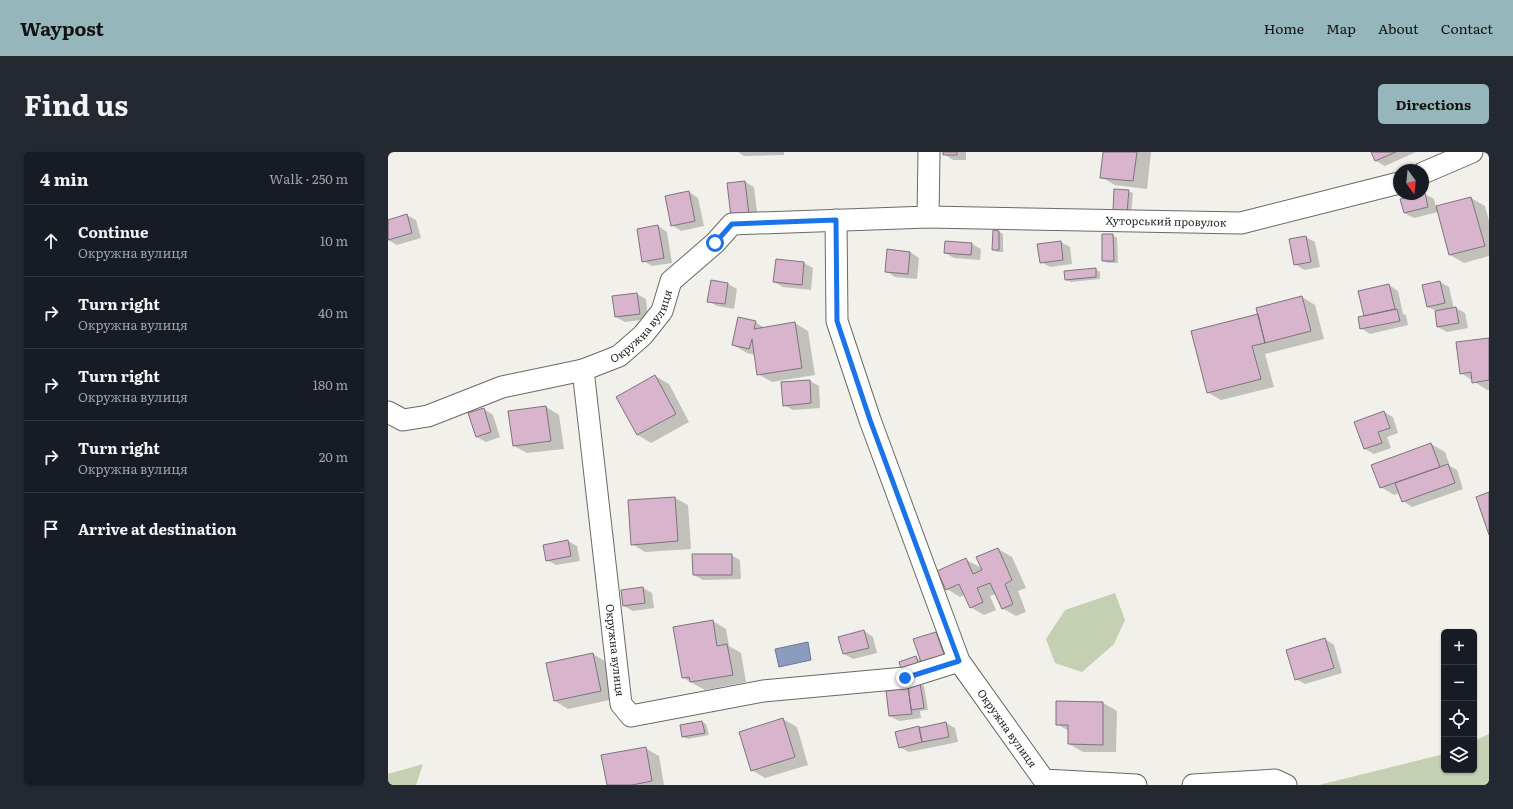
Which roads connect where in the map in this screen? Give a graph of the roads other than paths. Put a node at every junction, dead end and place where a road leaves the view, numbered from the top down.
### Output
1 (929, 152) edge
2 (1472, 152) edge
3 (1428, 164) edge
4 (1393, 185) edge
5 (928, 217) junction
6 (836, 220) junction
7 (583, 370) junction
8 (388, 412) edge
9 (959, 661) junction
10 (1280, 782) edge
11 (1136, 785) edge
12 (1193, 785) edge

1 - 5 street
2 - 3 street
4 - 5 street, Хуторський провулок
5 - 6 street, Окружна вулиця
6 - 7 street, Окружна вулиця
6 - 9 street, Окружна вулиця
7 - 8 street, Окружна вулиця
7 - 9 street, Окружна вулиця
9 - 11 street, Окружна вулиця
10 - 12 street

